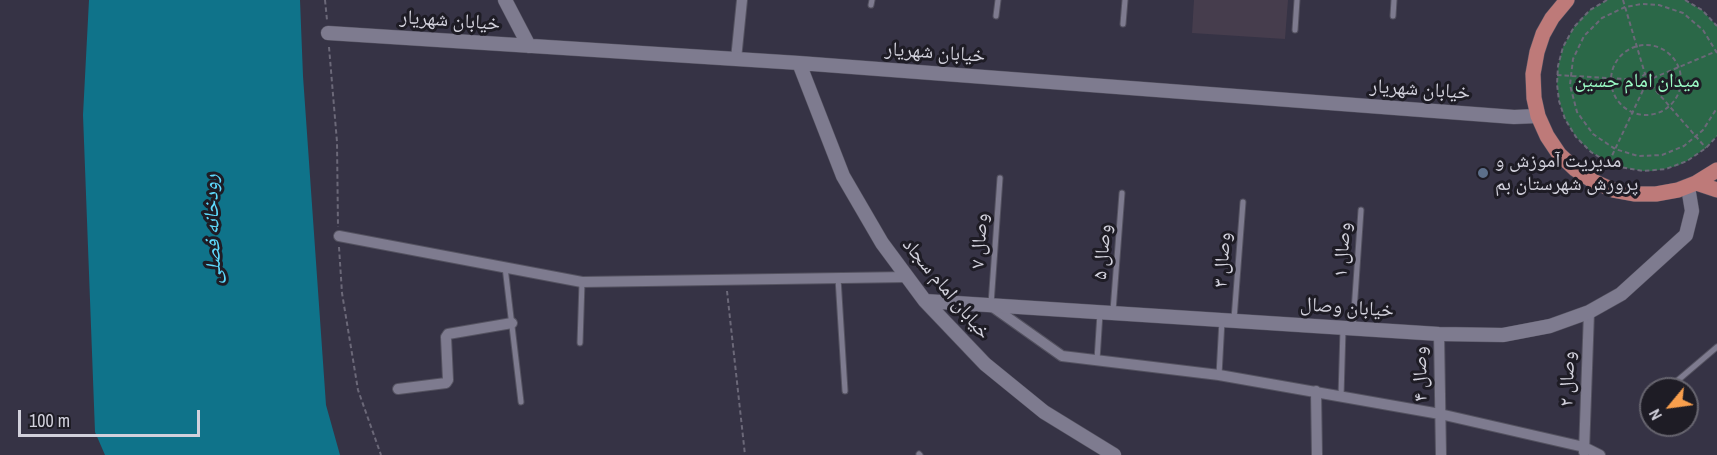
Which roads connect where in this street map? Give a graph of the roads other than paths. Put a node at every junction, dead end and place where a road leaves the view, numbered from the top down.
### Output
1 (505, 0) edge
2 (742, 0) edge
3 (998, 0) edge
4 (1125, 0) edge
5 (1298, 0) edge
6 (1394, 0) edge
7 (1549, 0) edge
8 (1567, 0) edge
9 (996, 16) dead end
10 (1393, 16) dead end
11 (1551, 18) junction
12 (1123, 24) dead end
13 (1295, 30) dead end
14 (328, 33) dead end
15 (529, 46) junction
16 (736, 59) junction
17 (799, 63) junction
18 (1538, 116) junction
19 (1717, 170) edge
20 (1000, 178) dead end
21 (1692, 185) junction
22 (1717, 190) edge
23 (1122, 193) dead end
24 (1243, 202) dead end
25 (1361, 210) dead end
26 (339, 236) dead end
27 (505, 267) junction
28 (907, 277) junction
29 (838, 278) junction
30 (582, 282) junction
31 (925, 301) junction
32 (990, 305) junction
33 (1589, 312) junction
34 (1106, 313) junction
35 (1228, 320) junction
36 (512, 323) junction
37 (1348, 328) junction
38 (1438, 334) junction
39 (580, 343) dead end
40 (1717, 347) edge
41 (1097, 360) junction
42 (1219, 375) junction
43 (1682, 377) edge
44 (398, 389) dead end
45 (1316, 391) junction
46 (845, 392) dead end
47 (1341, 396) junction
48 (521, 402) dead end
49 (1440, 414) junction
50 (1584, 451) edge
51 (1114, 455) edge
52 (1317, 455) edge
53 (1441, 455) edge
54 (1600, 455) edge

1 - 15 street
2 - 16 street
3 - 9 lane
4 - 12 lane
5 - 13 lane
6 - 10 lane
7 - 11 main road
8 - 11 main road
11 - 18 main road
14 - 15 street, خیابان شهریار
15 - 16 street, خیابان شهریار
16 - 17 street, خیابان شهریار
17 - 18 street, خیابان شهریار
17 - 28 street, خیابان امام سجاد
18 - 21 main road
19 - 21 main road
20 - 32 lane, وصال ۷
21 - 22 main road
21 - 33 street, خیابان وصال
23 - 34 lane, وصال ۵
24 - 35 lane, وصال ۳
25 - 37 lane, وصال ۱
26 - 27 street
27 - 30 street
27 - 36 lane
28 - 29 street
28 - 31 street, خیابان امام سجاد
29 - 30 street
29 - 46 lane
30 - 39 lane
31 - 32 street, خیابان وصال
31 - 51 street, خیابان امام سجاد
32 - 34 street, خیابان وصال
32 - 41 street
33 - 38 street, خیابان وصال
33 - 50 street, وصال ۲
34 - 35 street, خیابان وصال
34 - 41 lane, وصال ۵
35 - 37 street, خیابان وصال
35 - 42 lane, وصال ۳
36 - 44 street
36 - 48 lane
37 - 38 street, خیابان وصال
37 - 47 lane, وصال ۱
38 - 49 street, وصال ۴
40 - 43 lane
41 - 42 street
42 - 45 street
45 - 47 street
45 - 52 street
47 - 49 street
49 - 50 street
49 - 53 street, وصال ۴
50 - 54 street

